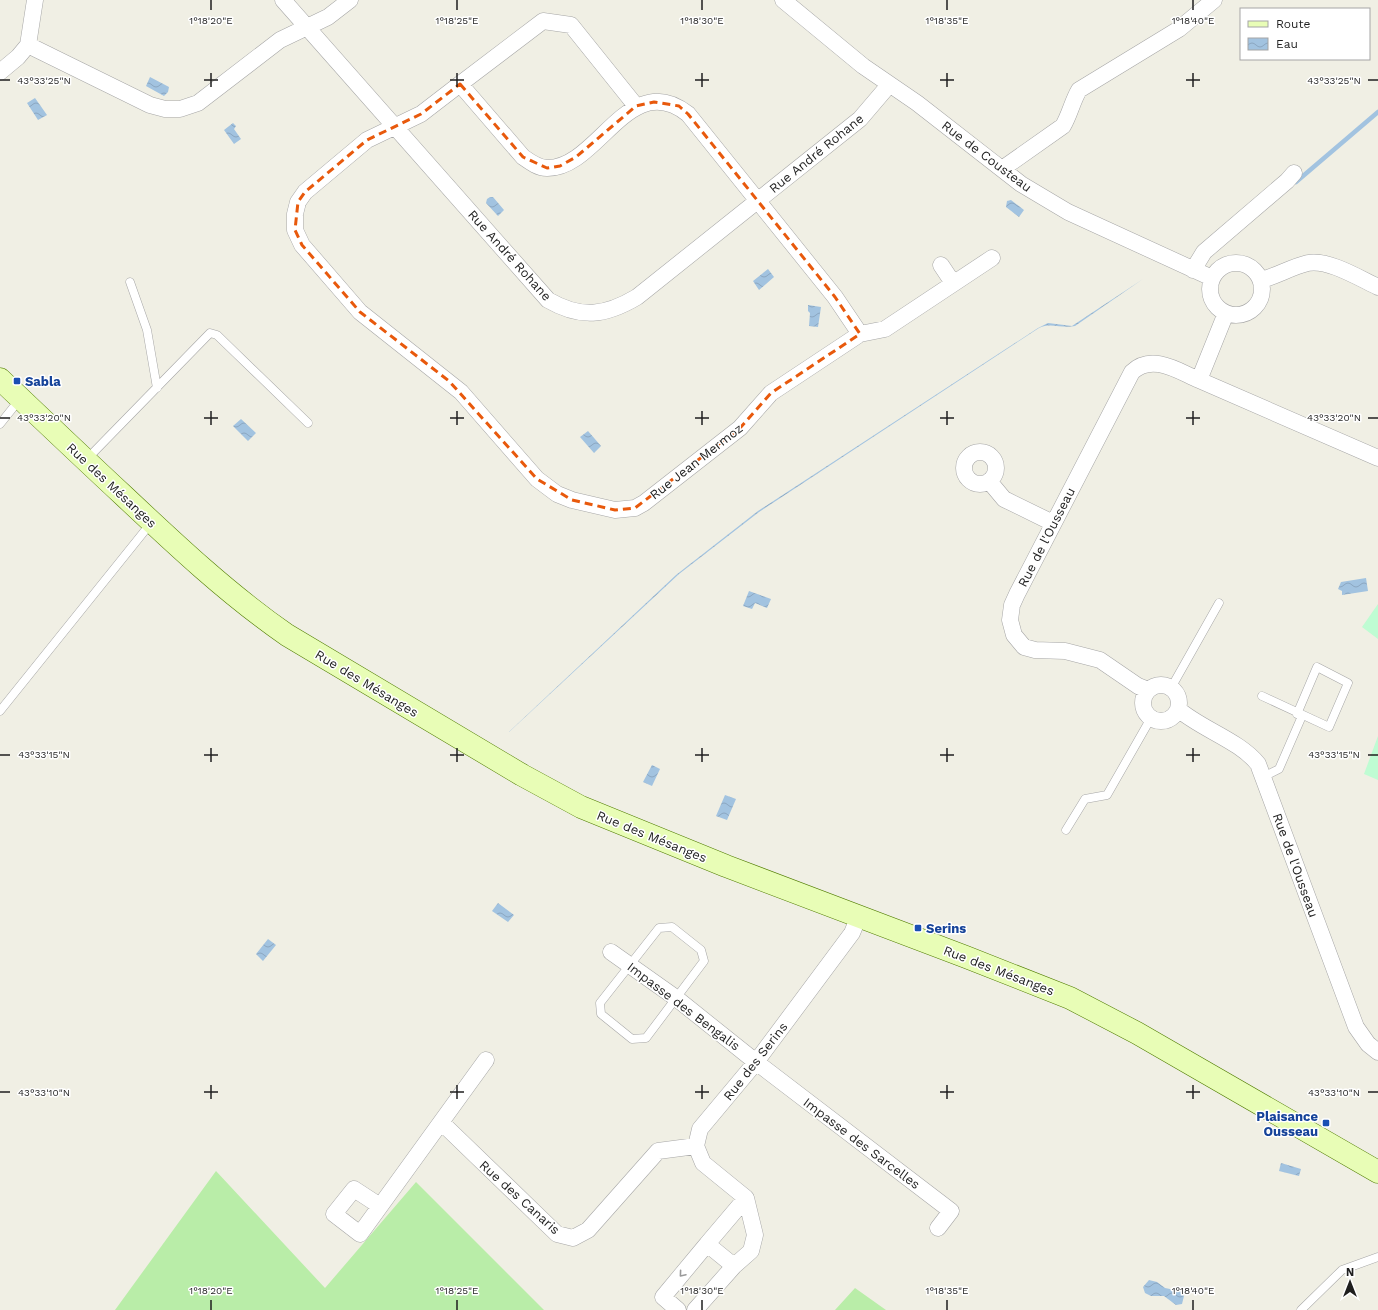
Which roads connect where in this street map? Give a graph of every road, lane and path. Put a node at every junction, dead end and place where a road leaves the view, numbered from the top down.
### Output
1 (35, 0) edge
2 (283, 0) edge
3 (350, 0) edge
4 (784, 0) edge
5 (1214, 0) edge
6 (307, 26) junction
7 (28, 45) junction
8 (0, 72) edge
9 (460, 84) junction
10 (889, 85) junction
11 (636, 106) junction
12 (396, 126) junction
13 (1002, 169) junction
14 (1294, 173) dead end
15 (757, 201) junction
16 (992, 258) dead end
17 (941, 265) dead end
18 (1193, 270) junction
19 (1212, 278) junction
20 (1260, 280) junction
21 (130, 282) dead end
22 (954, 283) junction
23 (1378, 287) edge
24 (1226, 313) junction
25 (860, 334) junction
26 (0, 379) edge
27 (1199, 380) junction
28 (157, 388) junction
29 (20, 399) junction
30 (308, 423) dead end
31 (0, 424) edge
32 (1378, 458) edge
33 (86, 460) junction
34 (989, 481) dead end
35 (152, 522) junction
36 (1053, 523) junction
37 (1219, 604) dead end
38 (1171, 688) junction
39 (1148, 690) junction
40 (1262, 696) dead end
41 (1178, 709) junction
42 (0, 711) edge
43 (1300, 715) junction
44 (1151, 718) junction
45 (1263, 777) junction
46 (1066, 830) dead end
47 (859, 916) junction
48 (611, 952) dead end
49 (630, 965) junction
50 (676, 998) junction
51 (1378, 1052) edge
52 (486, 1060) dead end
53 (756, 1062) junction
54 (441, 1122) junction
55 (696, 1146) junction
56 (1378, 1172) edge
57 (746, 1198) junction
58 (380, 1206) dead end
59 (938, 1228) dead end
60 (707, 1244) junction
61 (1378, 1256) edge
62 (734, 1266) junction
63 (678, 1310) edge
64 (695, 1310) edge
65 (1301, 1310) edge

1 - 7 street
2 - 6 street, Rue André Rohane
3 - 6 street
4 - 10 street, Rue de Cousteau
5 - 13 street
6 - 7 street
6 - 12 street, Rue André Rohane
7 - 8 street
9 - 11 street
9 - 11 street, Rue Jean Mermoz
9 - 12 street, Rue Jean Mermoz
10 - 13 street, Rue de Cousteau
10 - 15 street, Rue André Rohane
11 - 15 street
12 - 15 street, Rue André Rohane
12 - 25 street, Rue Jean Mermoz
13 - 18 street, Rue de Cousteau
14 - 18 street
15 - 25 street
16 - 22 street
17 - 22 street
18 - 19 street, Rue de Cousteau
19 - 20 street
19 - 24 street
20 - 23 street
20 - 24 street
21 - 28 lane
22 - 25 street
24 - 27 street
26 - 29 main road, Rue des Mésanges
27 - 32 street, Rue de l'Ousseau
27 - 36 street, Rue de l'Ousseau
28 - 30 lane
28 - 33 lane
29 - 31 lane
29 - 33 main road, Rue des Mésanges
33 - 35 main road, Rue des Mésanges
34 - 36 street
35 - 42 lane
35 - 47 main road, Rue des Mésanges
36 - 39 street, Rue de l'Ousseau
37 - 38 lane
38 - 39 street
38 - 41 street
39 - 44 street
40 - 43 lane
41 - 44 street
41 - 45 street, Rue de l'Ousseau
43 - 43 lane
43 - 45 lane
44 - 46 lane
45 - 51 street, Rue de l'Ousseau
47 - 53 street, Rue des Serins
47 - 56 main road, Rue des Mésanges
48 - 49 street, Impasse des Bengalis
49 - 50 street, Impasse des Bengalis
49 - 50 lane
49 - 50 lane
50 - 53 street, Impasse des Bengalis
52 - 54 street
53 - 55 street, Rue des Serins
53 - 59 street, Impasse des Sarcelles
54 - 55 street, Rue des Canaris
54 - 58 street
55 - 57 street
57 - 60 street
57 - 62 street
60 - 62 street
60 -> 63 street
61 - 65 lane
62 - 64 street

